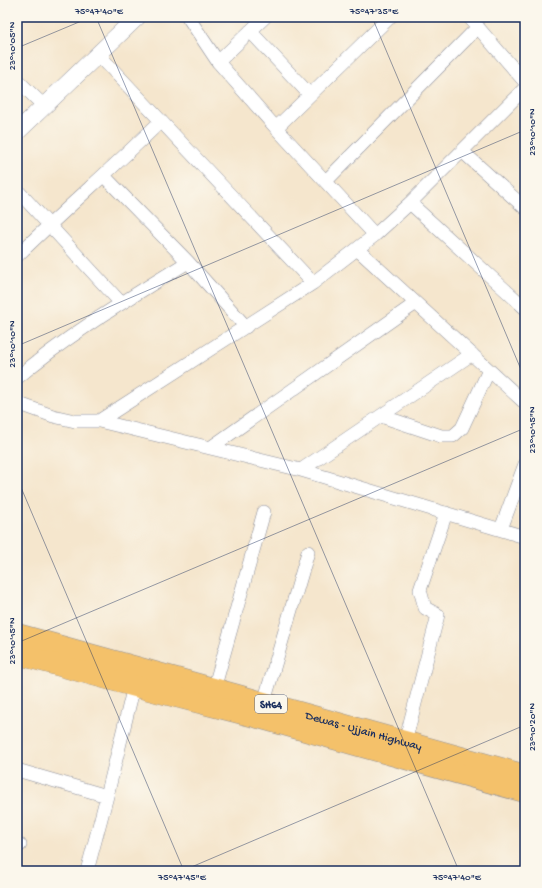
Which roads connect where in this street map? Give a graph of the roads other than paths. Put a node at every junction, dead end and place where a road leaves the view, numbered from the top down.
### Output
1 (137, 17) edge
2 (188, 17) edge
3 (265, 17) edge
4 (390, 17) edge
5 (469, 17) edge
6 (478, 28) junction
7 (250, 31) junction
8 (98, 54) junction
9 (218, 62) junction
10 (17, 80) edge
11 (525, 82) edge
12 (525, 88) edge
13 (310, 95) junction
14 (44, 106) junction
15 (161, 121) junction
16 (276, 128) junction
17 (17, 132) edge
18 (462, 151) junction
19 (104, 176) junction
20 (326, 181) junction
21 (17, 190) edge
22 (410, 204) junction
23 (525, 208) edge
24 (49, 225) junction
25 (374, 235) junction
26 (357, 249) junction
27 (17, 256) edge
28 (188, 262) junction
29 (314, 283) junction
30 (122, 303) junction
31 (416, 303) junction
32 (525, 308) edge
33 (246, 327) junction
34 (472, 354) junction
35 (489, 370) junction
36 (17, 378) edge
37 (17, 403) edge
38 (525, 403) edge
39 (380, 416) junction
40 (99, 421) junction
41 (210, 448) junction
42 (525, 464) edge
43 (302, 470) junction
44 (264, 512) dead end
45 (446, 513) junction
46 (501, 529) junction
47 (525, 537) edge
48 (308, 552) dead end
49 (17, 634) edge
50 (17, 654) edge
51 (134, 686) junction
52 (214, 689) junction
53 (264, 702) junction
54 (405, 742) junction
55 (17, 770) edge
56 (525, 775) edge
57 (525, 792) edge
58 (107, 796) junction
59 (87, 871) edge

1 - 8 street
2 - 9 street
3 - 7 street
4 - 13 street
5 - 6 street
6 - 11 street
6 - 20 street
7 - 9 street
7 - 13 street
8 - 14 street
8 - 15 street
9 - 16 street
10 - 14 street
12 - 18 street
13 - 16 street
14 - 17 street
15 - 19 street
15 - 29 street
16 - 20 street
18 - 22 street
18 - 23 street
19 - 24 street
19 - 28 street
20 - 25 street
21 - 24 street
22 - 25 street
22 - 32 street
24 - 27 street
24 - 30 street
25 - 26 street
26 - 29 street
26 - 31 street
28 - 30 street
28 - 33 street
29 - 33 street
30 - 36 street
31 - 34 street
31 - 41 street
33 - 40 street
34 - 35 street
34 - 39 street
35 - 38 street
35 - 39 street
37 - 40 street
39 - 43 street
40 - 41 street
41 - 43 street
42 - 46 street
43 - 45 street
44 - 52 street
45 - 46 street
45 - 54 street
46 - 47 street
48 - 53 street
49 - 52 main road, Dewas - Ujjain Highway / SH64
50 - 51 main road, Dewas - Ujjain Highway / SH64
51 - 57 main road, Dewas - Ujjain Highway / SH64
51 - 58 street
52 - 53 main road, Dewas - Ujjain Highway / SH64
53 - 54 main road, Dewas - Ujjain Highway / SH64
54 - 56 main road, Dewas - Ujjain Highway / SH64
55 - 58 street
58 - 59 street

